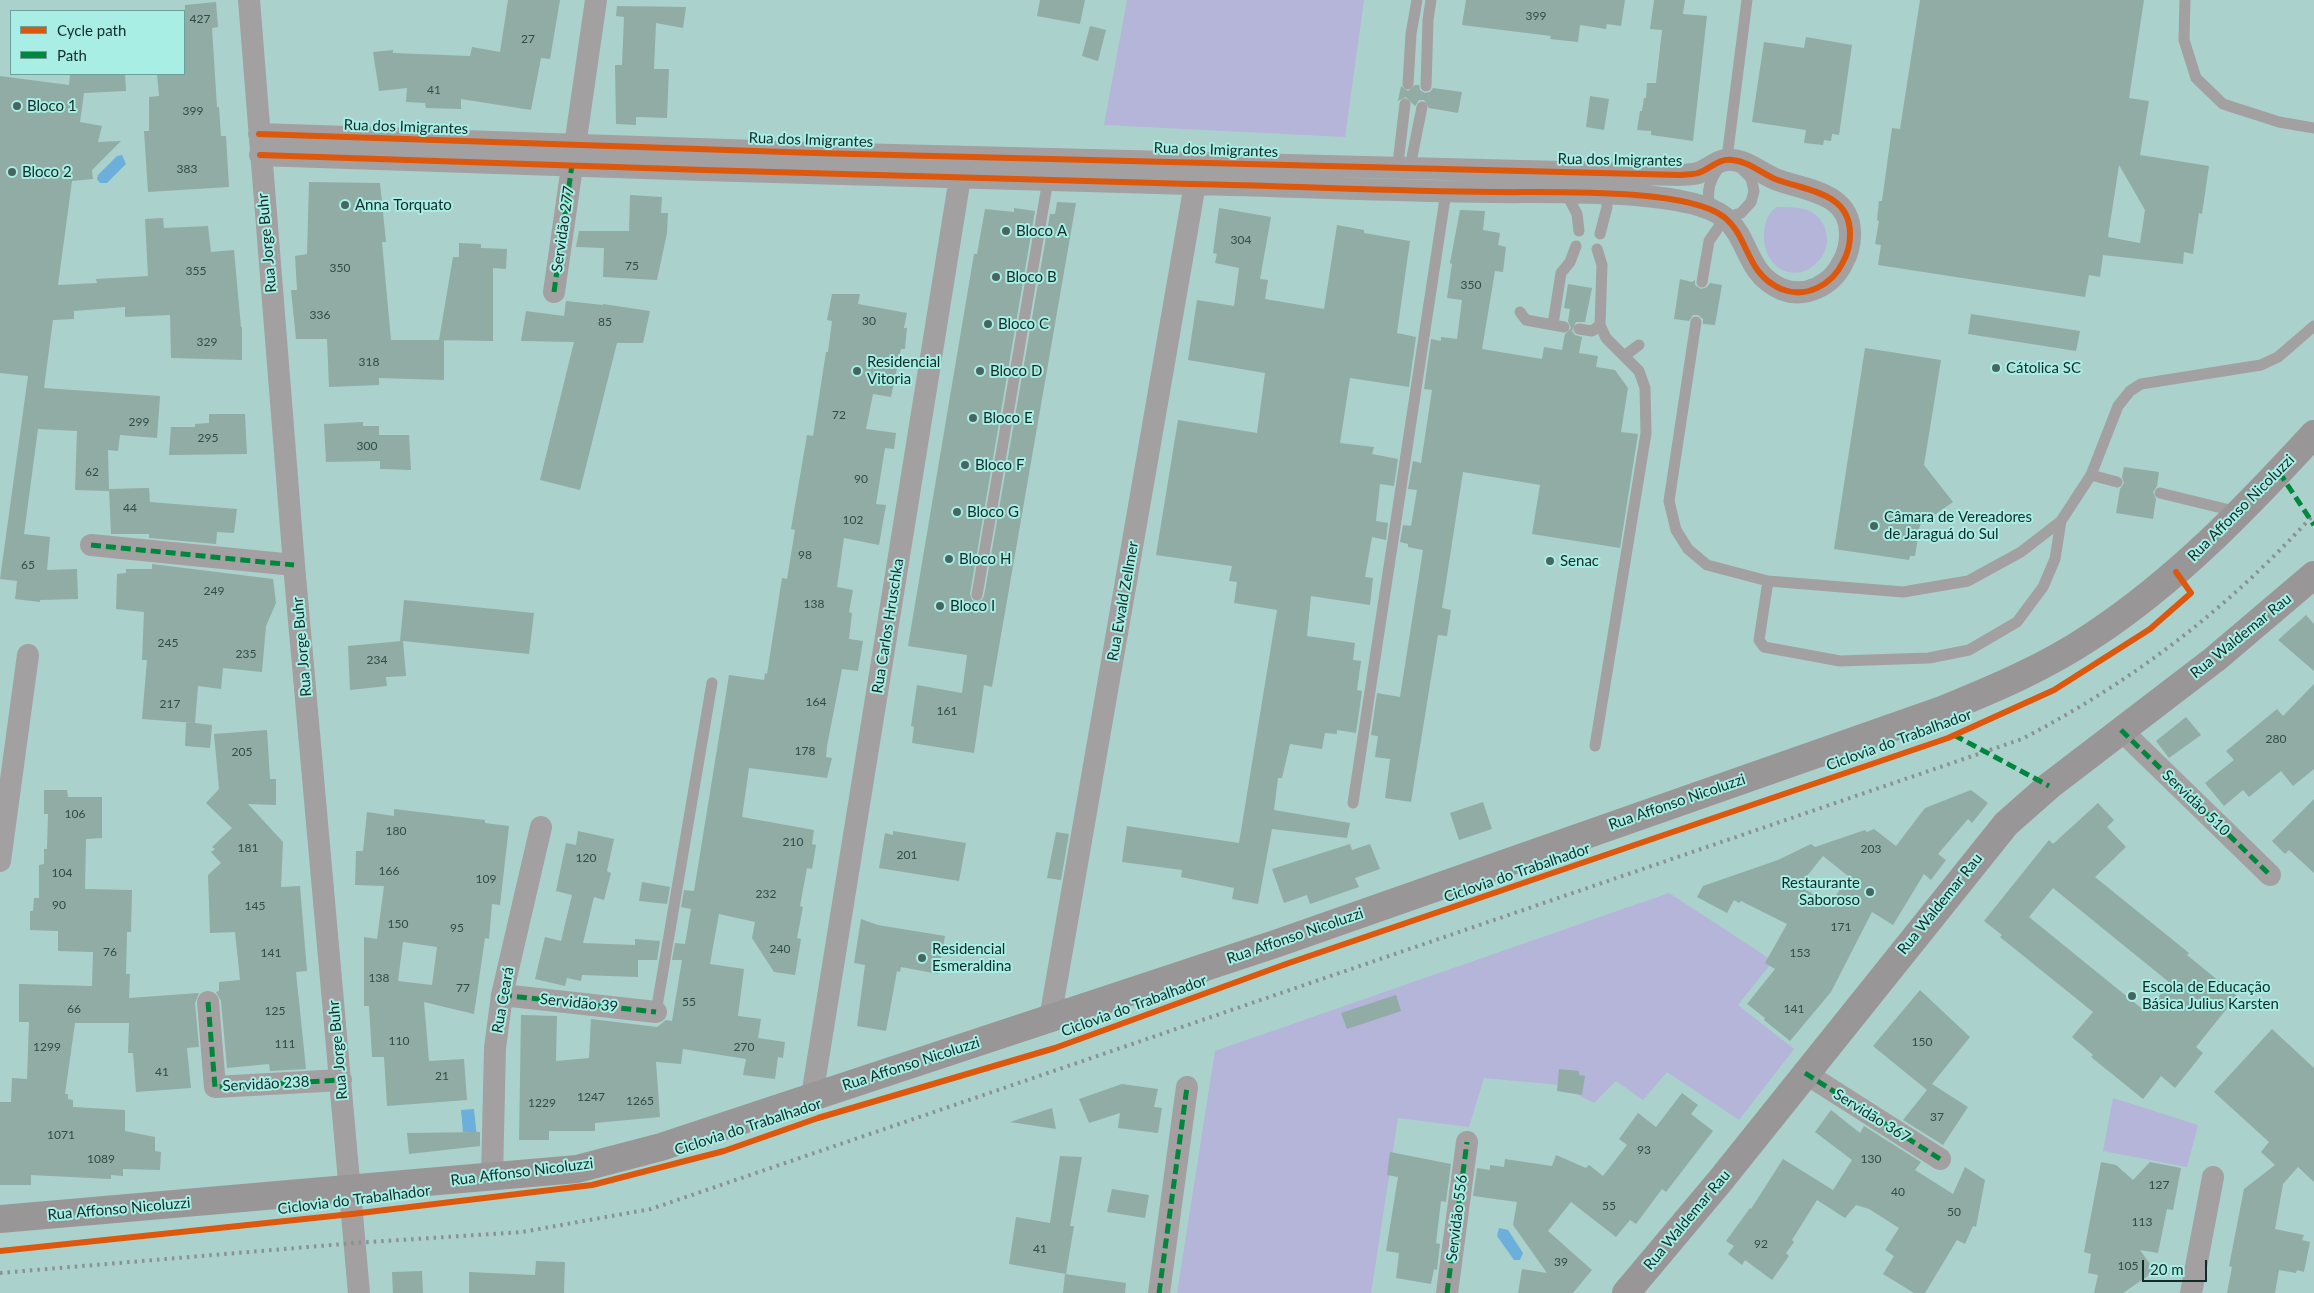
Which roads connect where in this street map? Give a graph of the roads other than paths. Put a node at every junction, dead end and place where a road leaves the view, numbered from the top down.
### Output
1 (248, 0) edge
2 (596, 0) edge
3 (1417, 0) edge
4 (1431, 0) edge
5 (1746, 0) edge
6 (2185, 0) edge
7 (1408, 84) dead end
8 (1426, 86) dead end
9 (1405, 104) dead end
10 (1422, 107) dead end
11 (2314, 128) edge
12 (259, 145) junction
13 (573, 155) junction
14 (1727, 158) junction
15 (962, 167) junction
16 (1403, 175) junction
17 (1048, 180) junction
18 (1195, 184) junction
19 (1605, 184) junction
20 (1446, 192) junction
21 (1566, 194) junction
22 (1725, 218) junction
23 (1579, 231) dead end
24 (1600, 234) dead end
25 (1576, 246) dead end
26 (1597, 249) dead end
27 (1702, 282) dead end
28 (554, 292) dead end
29 (1520, 312) dead end
30 (1696, 322) dead end
31 (1600, 325) junction
32 (2314, 326) edge
33 (1579, 329) dead end
34 (1639, 345) dead end
35 (1624, 356) junction
36 (2314, 434) edge
37 (2092, 475) junction
38 (2117, 482) dead end
39 (2160, 493) dead end
40 (2240, 512) junction
41 (2061, 521) junction
42 (91, 545) dead end
43 (294, 565) junction
44 (2314, 575) edge
45 (1768, 581) junction
46 (977, 595) dead end
47 (28, 655) dead end
48 (712, 683) dead end
49 (2121, 730) junction
50 (1595, 746) dead end
51 (1353, 803) dead end
52 (541, 827) dead end
53 (0, 861) edge
54 (2270, 875) dead end
55 (502, 995) junction
56 (208, 1002) dead end
57 (656, 1012) joint
58 (1050, 1019) junction
59 (1805, 1073) junction
60 (341, 1080) junction
61 (1187, 1087) dead end
62 (812, 1096) junction
63 (1467, 1142) dead end
64 (1940, 1158) dead end
65 (492, 1177) junction
66 (2213, 1177) dead end
67 (350, 1190) junction
68 (0, 1219) edge
69 (359, 1293) edge
70 (1159, 1293) edge
71 (1447, 1293) edge
72 (1626, 1293) edge
73 (2191, 1293) edge

1 - 12 street, Rua Jorge Buhr
2 - 13 street, Servidão 277
3 - 7 lane
4 - 8 lane
5 - 14 lane
6 - 11 lane
9 - 16 lane
10 - 16 lane
12 - 13 street, Rua dos Imigrantes
12 - 43 street, Rua Jorge Buhr
13 - 15 street, Rua dos Imigrantes
13 - 28 street, Servidão 277
14 - 19 street, Rua dos Imigrantes
14 - 22 lane
14 - 22 lane
14 - 22 street, Rua dos Imigrantes
15 - 16 street, Rua dos Imigrantes
15 - 17 street, Rua dos Imigrantes
15 - 62 street, Rua Carlos Hruschka
16 - 18 street, Rua dos Imigrantes
16 - 19 street, Rua dos Imigrantes
16 - 20 street, Rua dos Imigrantes
17 - 18 street, Rua dos Imigrantes
17 - 46 lane
18 - 58 street, Rua Ewald Zellmer
19 - 21 street, Rua dos Imigrantes
19 - 22 street, Rua dos Imigrantes
19 - 24 lane
20 - 21 street, Rua dos Imigrantes
20 - 51 lane
21 - 23 lane
22 - 27 lane
25 - 29 lane
26 - 31 lane
30 - 45 lane
31 - 33 lane
31 - 35 lane
32 - 37 lane
34 - 35 lane
35 - 50 lane
36 - 40 street, Rua Affonso Nicoluzzi
37 - 38 lane
37 - 41 lane
39 - 40 lane
40 - 58 street, Rua Affonso Nicoluzzi
41 - 45 lane
41 - 45 lane
42 - 43 street
43 - 60 street, Rua Jorge Buhr
44 - 49 street, Rua Waldemar Rau
47 - 53 street
48 - 57 lane
49 - 54 street, Servidão 510
49 - 59 street, Rua Waldemar Rau
52 - 55 street, Rua Ceará
55 - 57 street, Servidão 39
55 - 65 street, Rua Ceará
56 - 60 street, Servidão 238
58 - 62 street, Rua Affonso Nicoluzzi
59 - 64 street, Servidão 367
59 - 72 street, Rua Waldemar Rau
60 - 67 street, Rua Jorge Buhr
61 - 70 street
62 - 65 street, Rua Affonso Nicoluzzi
63 - 71 street, Servidão 556
65 - 67 street, Rua Affonso Nicoluzzi
66 - 73 street
67 - 68 street, Rua Affonso Nicoluzzi
67 - 69 street, Rua Jorge Buhr

